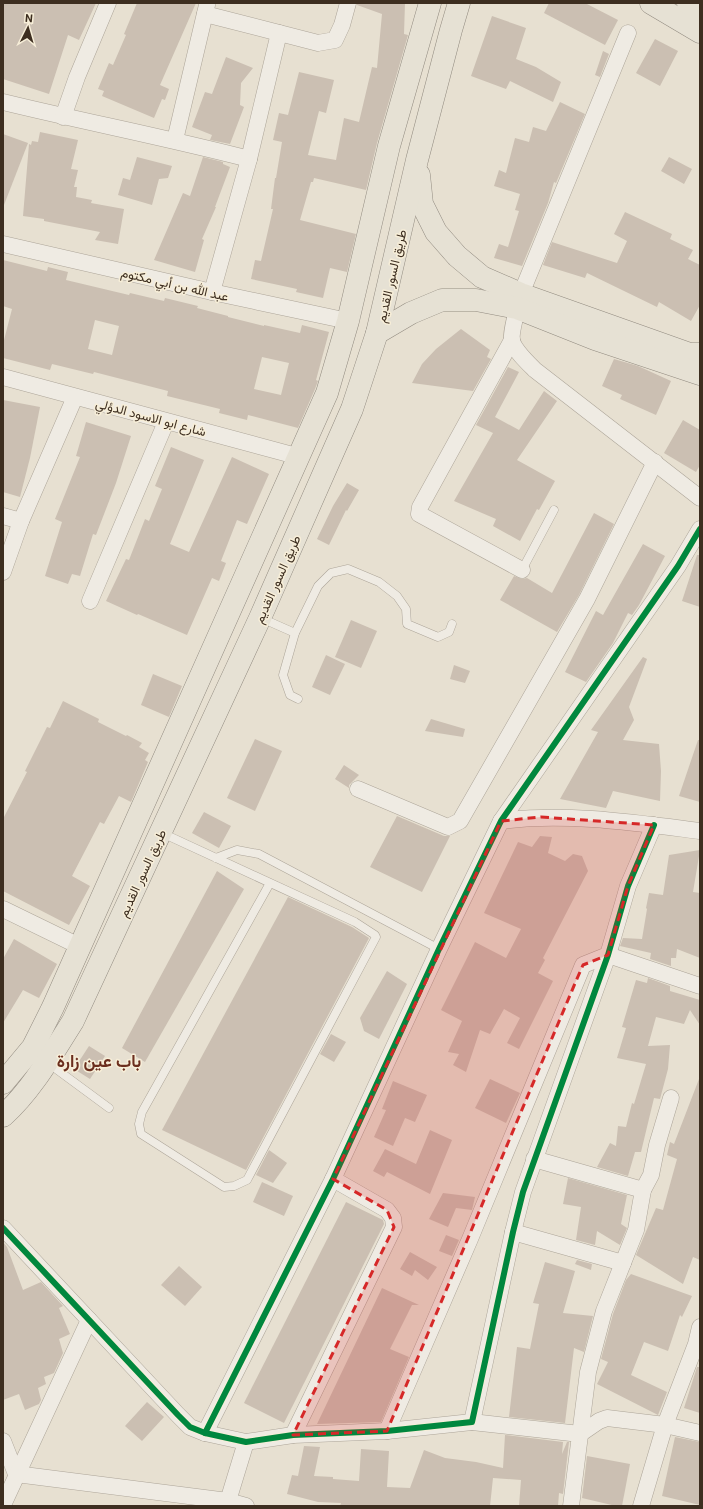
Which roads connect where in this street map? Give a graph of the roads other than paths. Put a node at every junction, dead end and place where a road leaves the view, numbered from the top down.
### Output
1 (108, 3) edge
2 (348, 3) edge
3 (430, 3) edge
4 (459, 3) edge
5 (651, 3) edge
6 (688, 3) edge
7 (206, 8) edge
8 (700, 10) edge
9 (628, 32) dead end
10 (700, 32) edge
11 (279, 33) junction
12 (3, 102) edge
13 (63, 117) junction
14 (175, 140) junction
15 (249, 158) junction
16 (417, 160) junction
17 (3, 244) edge
18 (212, 292) junction
19 (519, 301) junction
20 (348, 321) junction
21 (377, 333) junction
22 (512, 340) junction
23 (700, 354) edge
24 (700, 374) edge
25 (3, 377) edge
26 (75, 397) junction
27 (166, 422) junction
28 (300, 457) junction
29 (655, 462) junction
30 (700, 498) edge
31 (554, 510) dead end
32 (3, 516) edge
33 (21, 521) junction
34 (700, 528) edge
35 (522, 570) joint
36 (3, 572) edge
37 (90, 601) dead end
38 (234, 604) junction
39 (260, 618) junction
40 (452, 624) dead end
41 (295, 633) junction
42 (298, 699) dead end
43 (358, 789) dead end
44 (501, 821) junction
45 (654, 825) junction
46 (700, 831) edge
47 (161, 833) junction
48 (216, 858) junction
49 (270, 883) junction
50 (3, 909) edge
51 (81, 947) junction
52 (439, 949) junction
53 (608, 955) junction
54 (700, 986) edge
55 (47, 1062) junction
56 (3, 1083) edge
57 (671, 1098) dead end
58 (109, 1108) dead end
59 (3, 1116) edge
60 (534, 1159) junction
61 (332, 1179) junction
62 (643, 1190) junction
63 (3, 1228) edge
64 (513, 1232) junction
65 (623, 1263) junction
66 (89, 1320) junction
67 (700, 1327) edge
68 (698, 1344) edge
69 (472, 1422) junction
70 (665, 1425) junction
71 (388, 1431) junction
72 (700, 1432) edge
73 (205, 1433) junction
74 (580, 1434) junction
75 (293, 1436) junction
76 (3, 1441) edge
77 (246, 1442) junction
78 (16, 1474) junction
79 (228, 1501) junction
80 (3, 1505) edge
81 (246, 1506) edge
82 (571, 1506) edge
83 (640, 1506) edge

1 - 13 street
2 - 11 street
3 - 20 main road, طريق السور القديم
4 - 16 main road, طريق السور القديم
5 - 10 main road
6 - 8 main road
7 - 11 street
7 - 14 street
9 - 19 street
11 - 15 street
12 - 13 street
13 - 14 street
14 - 15 street
15 - 18 street
16 - 19 main road
16 - 21 main road, طريق السور القديم
17 - 18 street, عبد الله بن أبي مكتوم
18 - 20 street, عبد الله بن أبي مكتوم
19 - 21 main road
19 - 22 street
19 - 23 main road
19 - 24 main road
20 - 28 main road, طريق السور القديم
21 - 39 main road, طريق السور القديم
22 - 29 street
22 - 35 street
25 - 26 street, شارع ابو الاسود الدؤلي
26 - 27 street, شارع ابو الاسود الدؤلي
26 - 33 street
27 - 28 street, شارع ابو الاسود الدؤلي
27 - 37 street
28 - 38 main road, طريق السور القديم
29 - 30 street
29 - 43 street
31 - 35 lane
32 - 33 street
33 - 36 street
34 - 44 street
38 - 39 main road
38 - 51 main road, طريق السور القديم
39 - 41 lane
39 - 47 main road, طريق السور القديم
40 - 41 lane
41 - 42 lane
44 - 45 street
44 - 52 street
45 - 46 street
45 - 53 street
47 - 48 lane
47 - 55 main road, طريق السور القديم
48 - 49 lane
48 - 52 lane
49 - 49 lane
50 - 51 street
51 - 56 main road, طريق السور القديم
52 - 61 street
53 - 54 street
53 - 60 street
53 - 71 street
55 - 58 lane
55 - 59 main road, طريق السور القديم
57 - 62 street
60 - 62 street
60 - 64 street
61 - 73 street
61 - 75 street
62 - 65 street
63 - 66 street
64 - 65 street
64 - 69 street
65 - 74 street
66 - 73 street
66 - 78 street
67 - 68 street
68 - 70 street
69 - 71 street
69 - 74 street
70 - 72 street
70 - 74 street
70 - 83 street
71 - 75 street
73 - 77 street
74 - 82 street
75 - 77 street
76 - 78 street
77 - 79 street
78 - 79 street
78 - 80 street
79 - 81 street

